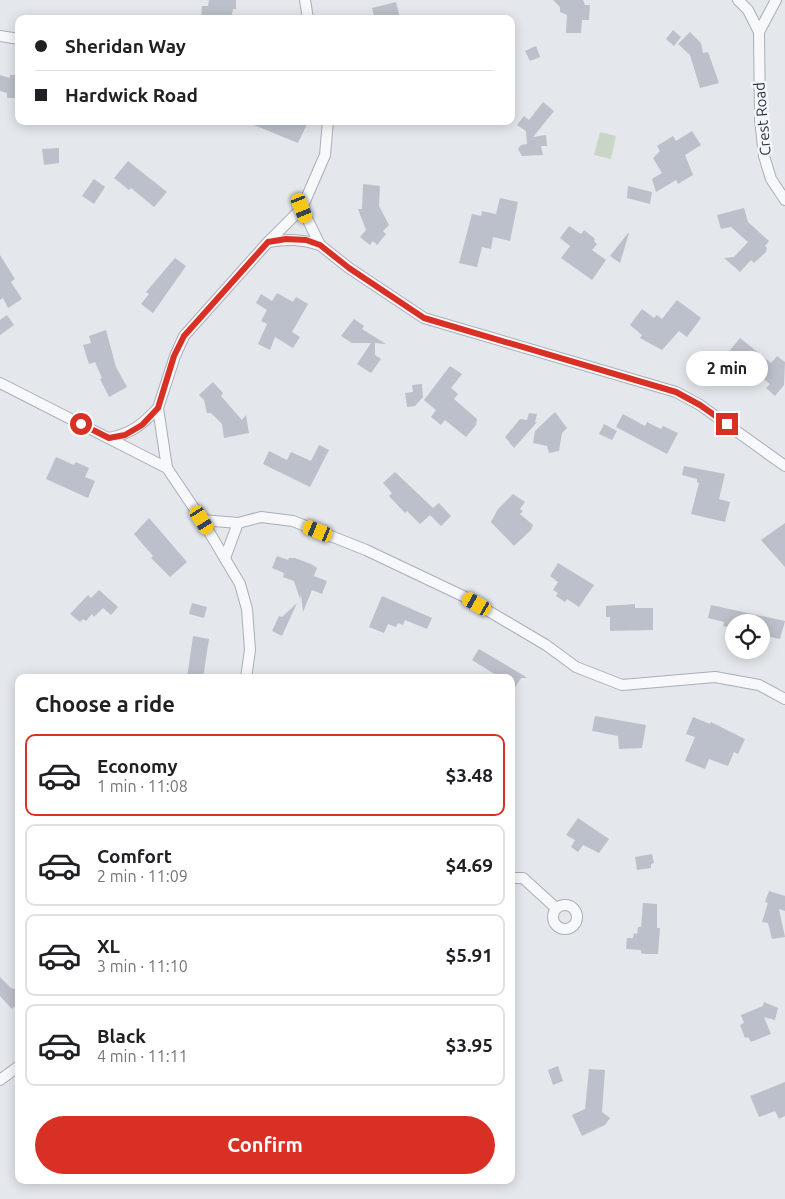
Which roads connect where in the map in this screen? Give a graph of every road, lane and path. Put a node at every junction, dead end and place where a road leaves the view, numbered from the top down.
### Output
1 (305, 0) edge
2 (738, 0) edge
3 (776, 0) edge
4 (308, 15) edge
5 (759, 32) junction
6 (0, 36) edge
7 (15, 38) edge
8 (328, 125) edge
9 (785, 200) edge
10 (302, 208) junction
11 (268, 242) junction
12 (320, 245) junction
13 (0, 383) edge
14 (158, 408) junction
15 (109, 438) junction
16 (785, 466) edge
17 (167, 468) junction
18 (202, 520) junction
19 (238, 523) junction
20 (225, 558) junction
21 (247, 674) edge
22 (785, 699) edge
23 (515, 878) edge
24 (556, 908) dead end
25 (15, 1069) edge
26 (0, 1080) edge

1 - 4 street
2 - 5 street
3 - 5 street
5 - 9 street, Crest Road
6 - 7 street
8 - 10 street
10 - 11 street
10 - 12 street
11 - 12 street
11 - 14 street
12 - 16 street
13 - 15 street
14 - 15 street
14 - 17 street
15 - 17 street
17 - 18 street
18 - 19 street
18 - 20 street
19 - 20 street
19 - 22 street
20 - 21 street
23 - 24 street
25 - 26 street

